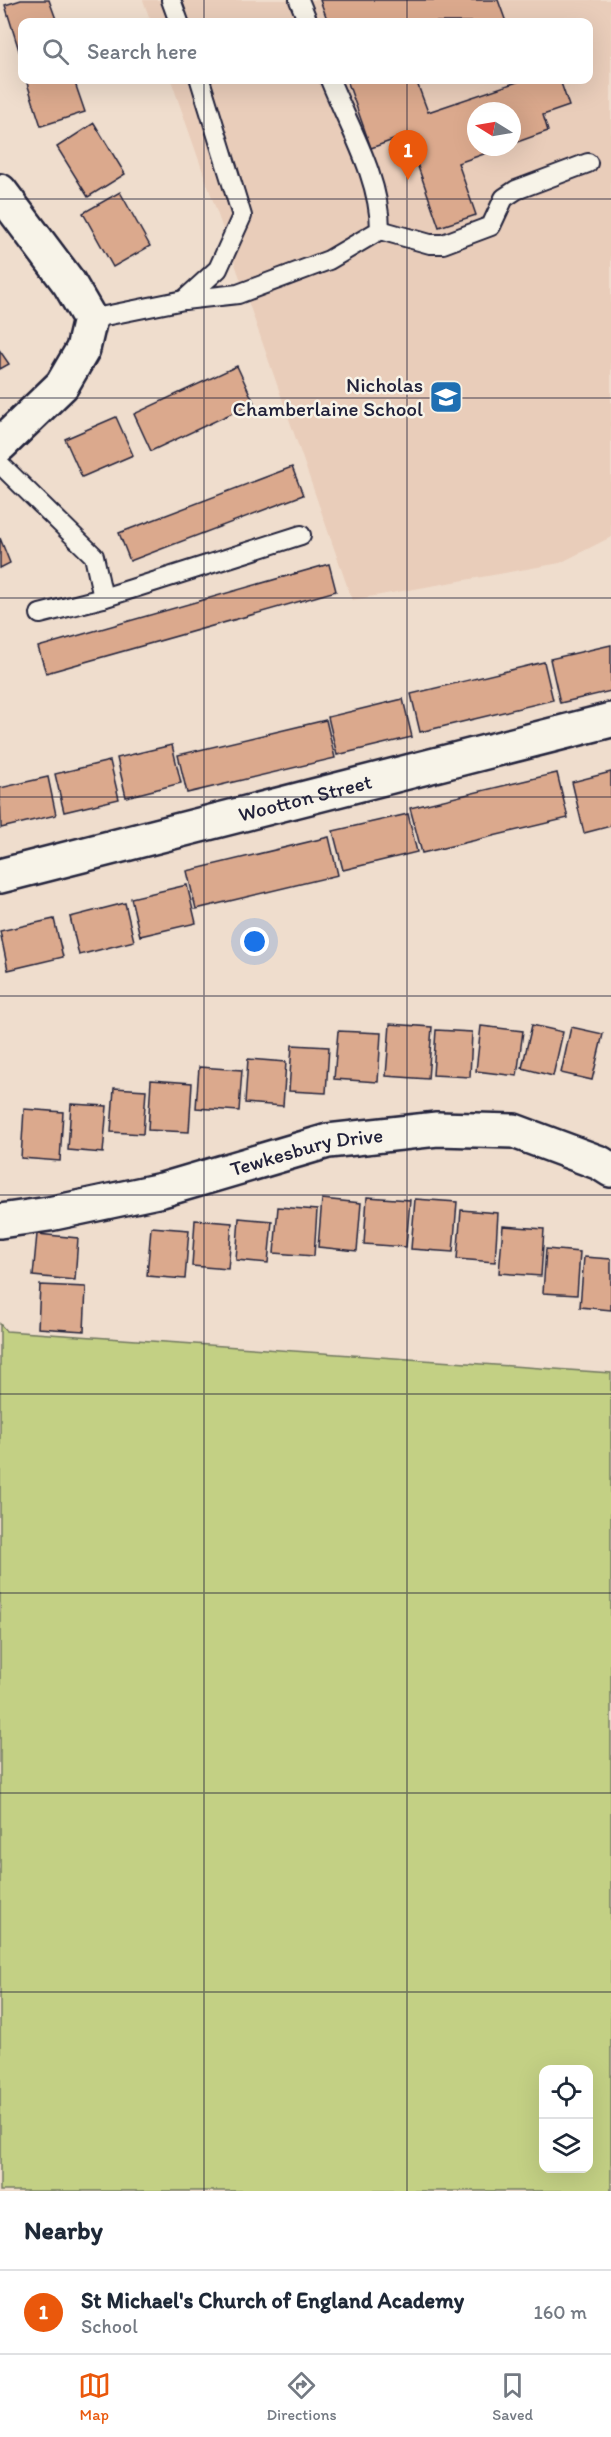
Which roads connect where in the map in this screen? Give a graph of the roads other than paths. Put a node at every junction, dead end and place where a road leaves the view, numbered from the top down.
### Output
1 (171, 0) edge
2 (299, 0) edge
3 (178, 18) edge
4 (306, 18) edge
5 (201, 84) edge
6 (332, 84) edge
7 (588, 163) dead end
8 (0, 191) edge
9 (380, 230) junction
10 (184, 300) junction
11 (90, 319) junction
12 (0, 445) edge
13 (0, 464) edge
14 (301, 535) dead end
15 (103, 598) junction
16 (40, 614) dead end
17 (611, 720) edge
18 (0, 876) edge
19 (611, 1170) edge
20 (0, 1221) edge

1 - 3 lane
2 - 4 lane
5 - 10 lane
6 - 9 lane
7 - 9 lane
8 - 11 street
9 - 10 lane
10 - 11 lane
11 - 12 street
13 - 15 lane
14 - 15 lane
15 - 16 lane
17 - 18 street, Wootton Street
19 - 20 street, Tewkesbury Drive

